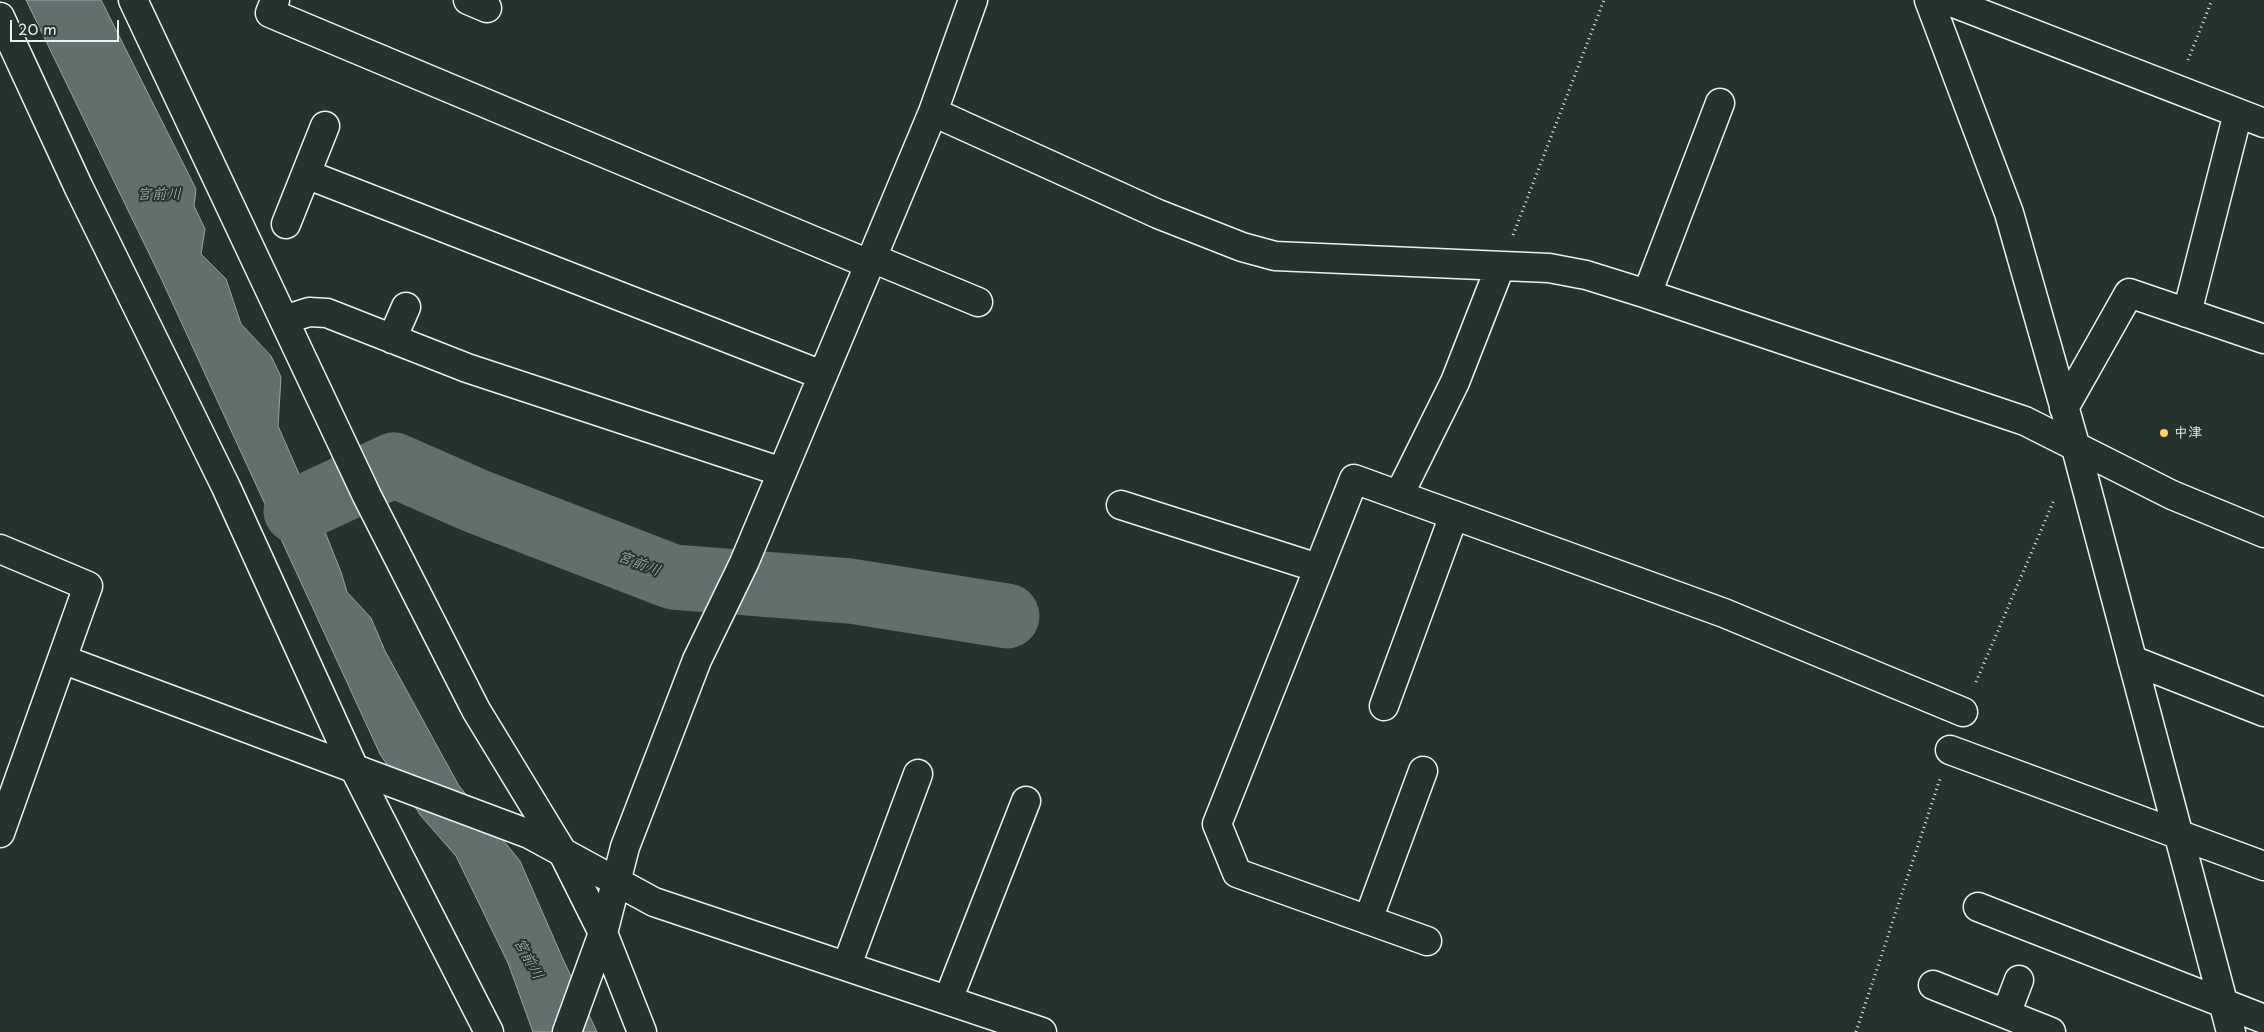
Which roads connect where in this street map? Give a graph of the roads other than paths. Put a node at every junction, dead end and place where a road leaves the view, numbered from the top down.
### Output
1 (133, 0) edge
2 (275, 0) edge
3 (973, 0) edge
4 (1929, 0) edge
5 (1946, 0) edge
6 (0, 17) edge
7 (1720, 103) dead end
8 (933, 112) junction
9 (2238, 113) junction
10 (2264, 123) edge
11 (325, 126) dead end
12 (306, 174) junction
13 (286, 224) dead end
14 (871, 261) junction
15 (1500, 267) junction
16 (1647, 294) junction
17 (978, 302) dead end
18 (406, 307) dead end
19 (2187, 313) junction
20 (284, 320) junction
21 (392, 339) junction
22 (2264, 339) edge
23 (822, 375) junction
24 (2064, 408) junction
25 (2076, 448) junction
26 (782, 472) junction
27 (1399, 495) junction
28 (1121, 505) dead end
29 (1454, 515) junction
30 (2262, 524) edge
31 (0, 549) edge
32 (1318, 568) junction
33 (62, 659) junction
34 (2132, 660) junction
35 (1384, 706) dead end
36 (1963, 712) dead end
37 (2264, 712) edge
38 (1950, 750) dead end
39 (365, 771) junction
40 (1423, 771) dead end
41 (918, 774) dead end
42 (1026, 801) dead end
43 (0, 833) edge
44 (2178, 833) junction
45 (562, 852) junction
46 (2264, 866) edge
47 (617, 881) junction
48 (1978, 907) dead end
49 (1368, 920) junction
50 (603, 933) junction
51 (1427, 942) dead end
52 (847, 965) junction
53 (2019, 980) dead end
54 (1933, 985) dead end
55 (948, 1000) junction
56 (2224, 1005) junction
57 (2006, 1014) junction
58 (2264, 1019) edge
59 (489, 1032) edge
60 (567, 1032) edge
61 (642, 1032) edge
62 (1042, 1032) edge
63 (2051, 1032) edge
64 (2231, 1032) edge

1 - 20 street
2 - 14 street
3 - 8 street
4 - 24 street
5 - 9 street
6 - 39 street
7 - 16 street
8 - 14 street
8 - 15 street
9 - 10 street
9 - 19 street
11 - 12 street
12 - 13 street
12 - 23 street
14 - 17 street
14 - 23 street
15 - 16 street
15 - 27 street
16 - 25 street
18 - 21 street
19 - 22 street
19 - 24 street
20 - 21 street
20 - 45 street
21 - 26 street
23 - 26 street
24 - 25 street
25 - 30 street
25 - 34 street
26 - 47 street
27 - 29 street
27 - 32 street
28 - 32 street
29 - 35 street
29 - 36 street
31 - 33 street
32 - 49 street
33 - 39 street
33 - 43 street
34 - 37 street
34 - 44 street
38 - 44 street
39 - 45 street
39 - 59 street
40 - 49 street
41 - 52 street
42 - 55 street
44 - 46 street
44 - 56 street
45 - 47 street
45 - 50 street
47 - 50 street
47 - 52 street
48 - 56 street
49 - 51 street
50 - 60 street
50 - 61 street
52 - 55 street
53 - 57 street
54 - 57 street
55 - 62 street
56 - 58 street
56 - 64 street
57 - 63 street

